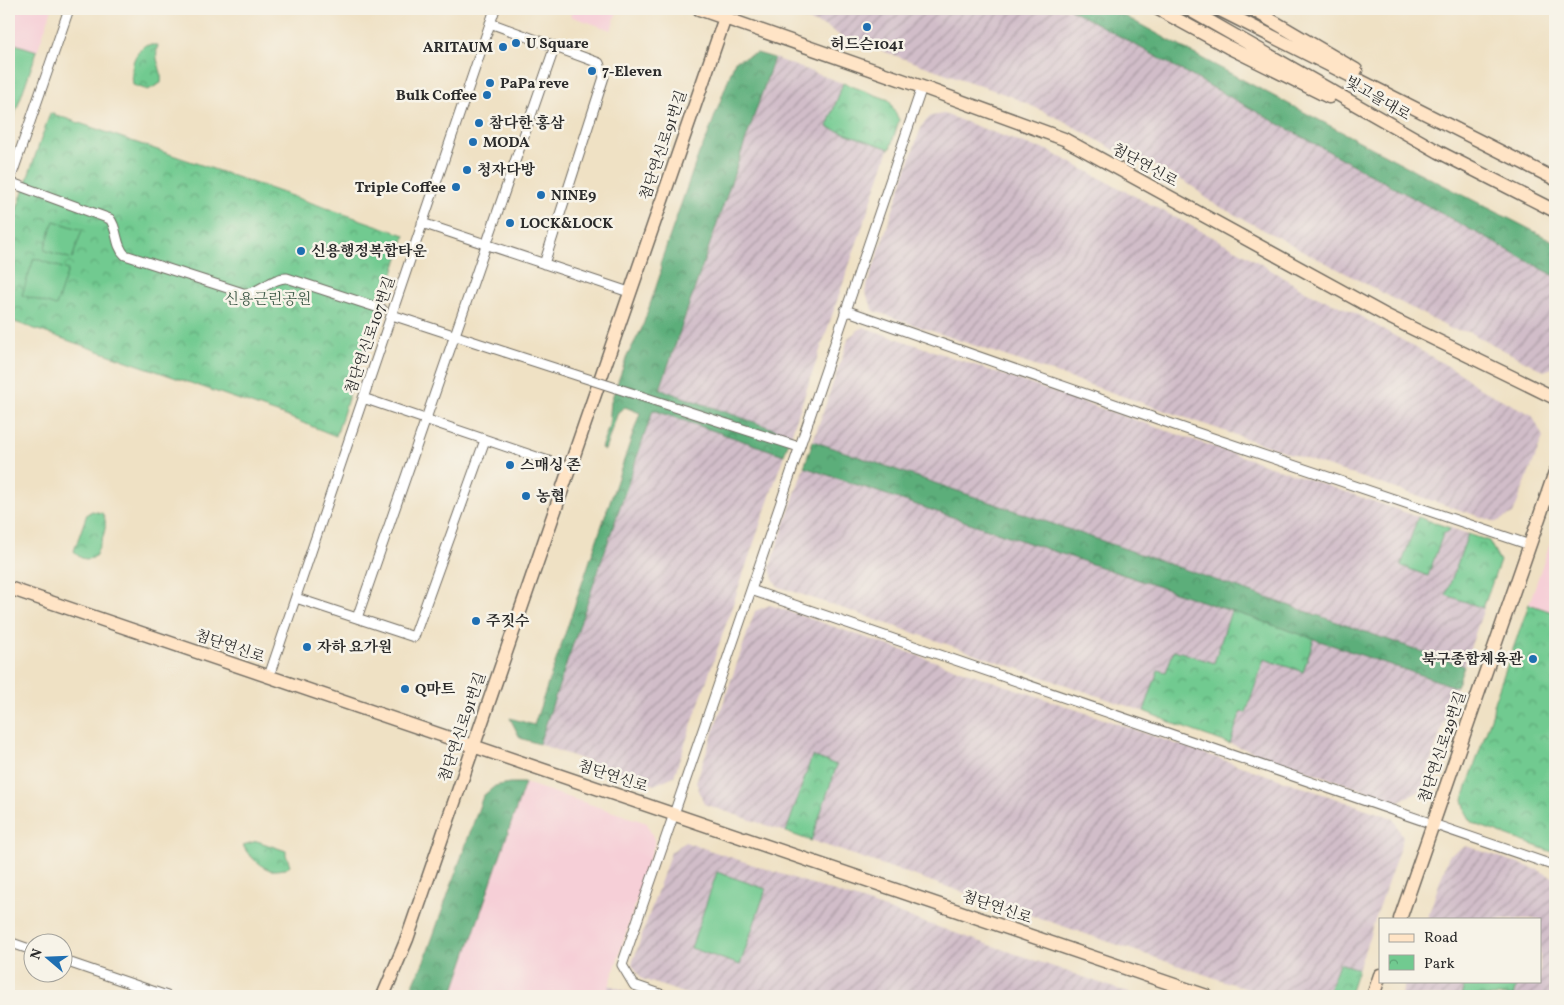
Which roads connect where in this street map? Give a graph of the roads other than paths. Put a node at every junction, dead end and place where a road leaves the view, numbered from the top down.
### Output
1 (70, 9) edge
2 (495, 9) edge
3 (699, 9) edge
4 (1158, 9) edge
5 (1188, 9) edge
6 (1218, 9) edge
7 (1252, 9) edge
8 (726, 13) edge
9 (490, 23) junction
10 (555, 46) junction
11 (922, 86) junction
12 (1452, 127) junction
13 (1439, 152) junction
14 (1555, 179) edge
15 (9, 182) edge
16 (1555, 213) edge
17 (422, 223) junction
18 (486, 244) junction
19 (544, 264) junction
20 (629, 292) junction
21 (382, 309) dead end
22 (845, 310) junction
23 (392, 314) junction
24 (454, 335) junction
25 (363, 398) junction
26 (1555, 398) edge
27 (426, 419) junction
28 (485, 440) junction
29 (799, 447) junction
30 (569, 468) junction
31 (1555, 472) edge
32 (1530, 545) junction
33 (9, 588) edge
34 (751, 590) junction
35 (296, 598) junction
36 (357, 618) junction
37 (269, 676) junction
38 (473, 746) junction
39 (674, 814) junction
40 (1433, 824) junction
41 (1555, 866) edge
42 (1400, 918) edge
43 (9, 942) edge
44 (22, 947) edge
45 (72, 963) edge
46 (1379, 978) edge
47 (167, 996) edge
48 (384, 996) edge
49 (666, 996) edge
50 (1207, 996) edge
51 (1373, 996) edge

1 - 15 street
2 - 9 street, 첨단연신로107번길
3 - 8 street, 첨단연신로
4 - 13 street
5 - 13 street, 빛고을대로
6 - 12 street, 빛고을대로
7 - 12 street
8 - 11 street, 첨단연신로
8 - 20 street, 첨단연신로91번길
9 - 10 street
9 - 17 street, 첨단연신로107번길
10 - 18 street
10 - 19 street
11 - 22 street
11 - 26 street, 첨단연신로
12 - 14 street, 빛고을대로
13 - 16 street, 빛고을대로
15 - 21 street
17 - 18 street
17 - 23 street, 첨단연신로107번길
18 - 19 street
18 - 24 street
19 - 20 street
20 - 30 street, 첨단연신로91번길
22 - 29 street
22 - 32 street
23 - 24 street
23 - 25 street, 첨단연신로107번길
24 - 27 street
24 - 29 street, bridge
25 - 27 street
25 - 35 street, 첨단연신로107번길
27 - 28 street
27 - 36 street
28 - 30 street
28 - 36 street
29 - 34 street
30 - 38 street, 첨단연신로91번길
31 - 32 street, 첨단연신로29번길
32 - 40 street, 첨단연신로29번길
33 - 37 street, 첨단연신로
34 - 39 street
34 - 40 street
35 - 36 street
35 - 37 street, 첨단연신로107번길
37 - 38 street, 첨단연신로
38 - 39 street, 첨단연신로
38 - 48 street, 첨단연신로91번길
39 - 49 street
39 - 50 street, 첨단연신로
40 - 41 street
40 - 42 street, 첨단연신로29번길
43 - 44 street
45 - 47 street
46 - 51 street

